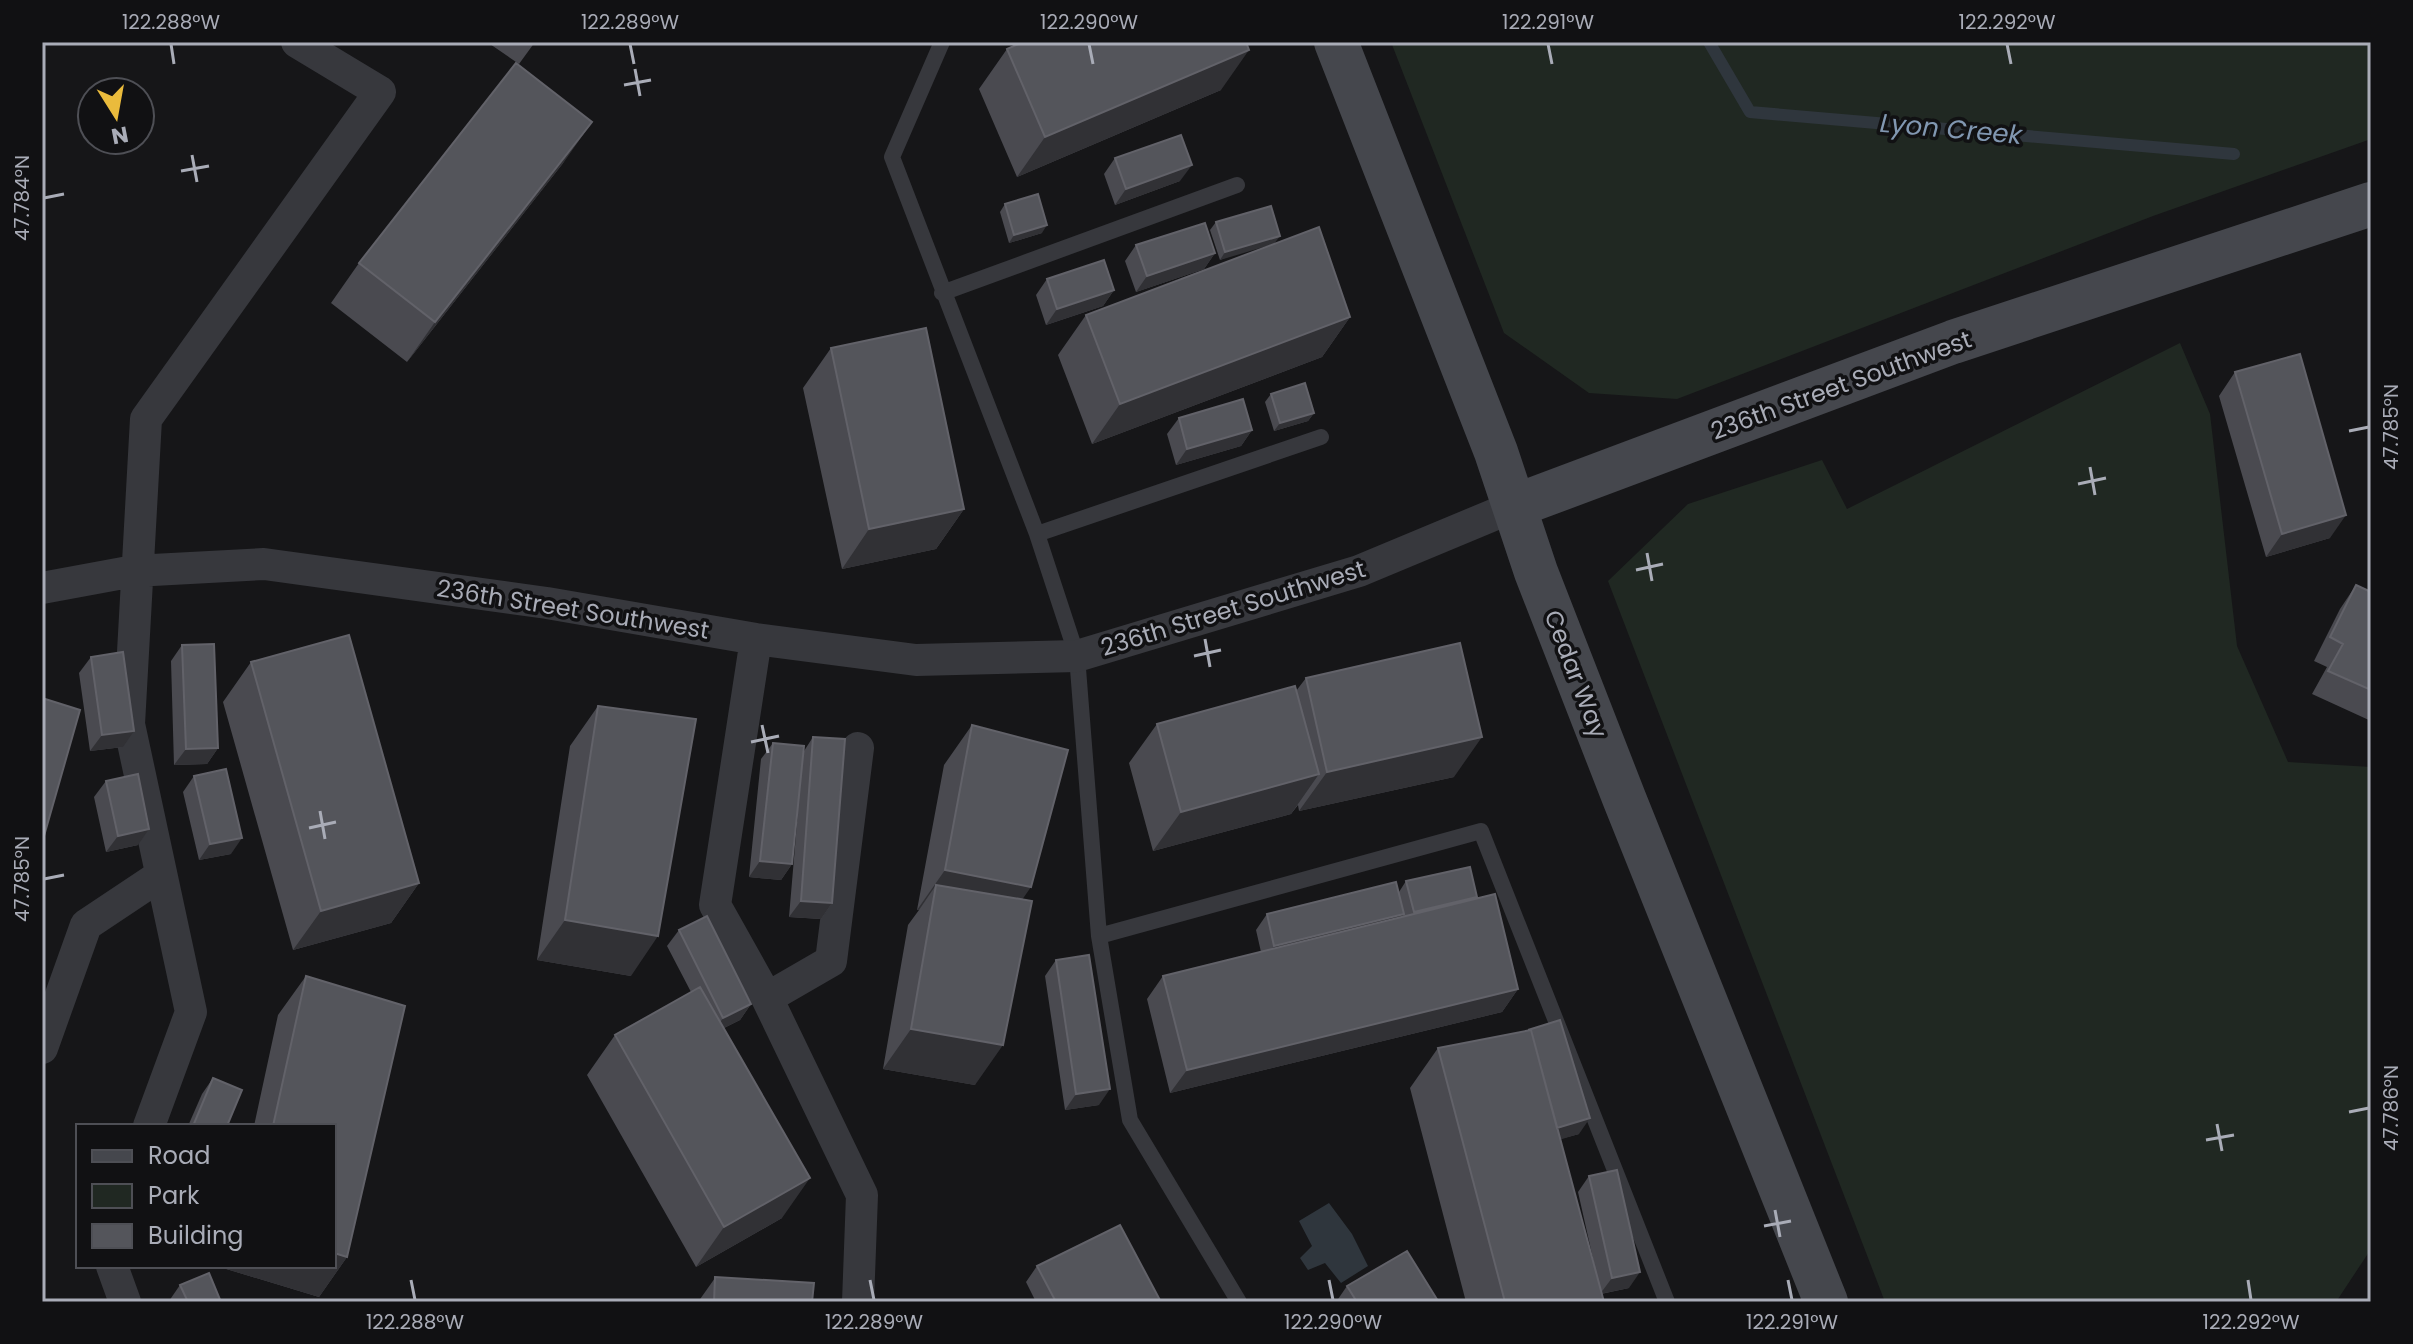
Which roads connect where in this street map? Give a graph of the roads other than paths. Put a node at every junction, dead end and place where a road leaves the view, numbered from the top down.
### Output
1 (297, 42) edge
2 (942, 42) edge
3 (1336, 42) edge
4 (1237, 185) dead end
5 (2371, 205) edge
6 (942, 293) junction
7 (1321, 437) dead end
8 (1515, 506) junction
9 (1037, 534) junction
10 (134, 571) junction
11 (42, 588) edge
12 (756, 639) junction
13 (1077, 656) junction
14 (858, 748) dead end
15 (161, 875) junction
16 (1099, 936) junction
17 (767, 998) junction
18 (42, 1048) edge
19 (150, 1124) edge
20 (113, 1268) edge
21 (125, 1302) edge
22 (858, 1302) edge
23 (1239, 1302) edge
24 (1667, 1302) edge
25 (1826, 1302) edge

1 - 10 street
2 - 6 lane
3 - 8 main road, Cedar Way
4 - 6 lane
5 - 8 main road, 236th Street Southwest
6 - 9 lane
7 - 9 lane
8 - 13 street, 236th Street Southwest
8 - 25 main road, Cedar Way
9 - 13 lane
10 - 11 street, 236th Street Southwest
10 - 12 street, 236th Street Southwest
10 - 15 street
12 - 13 street, 236th Street Southwest
12 - 17 street
13 - 16 lane
14 - 17 street
15 - 18 street
15 - 19 street
16 - 23 lane
16 - 24 lane
17 - 22 street
20 - 21 street

